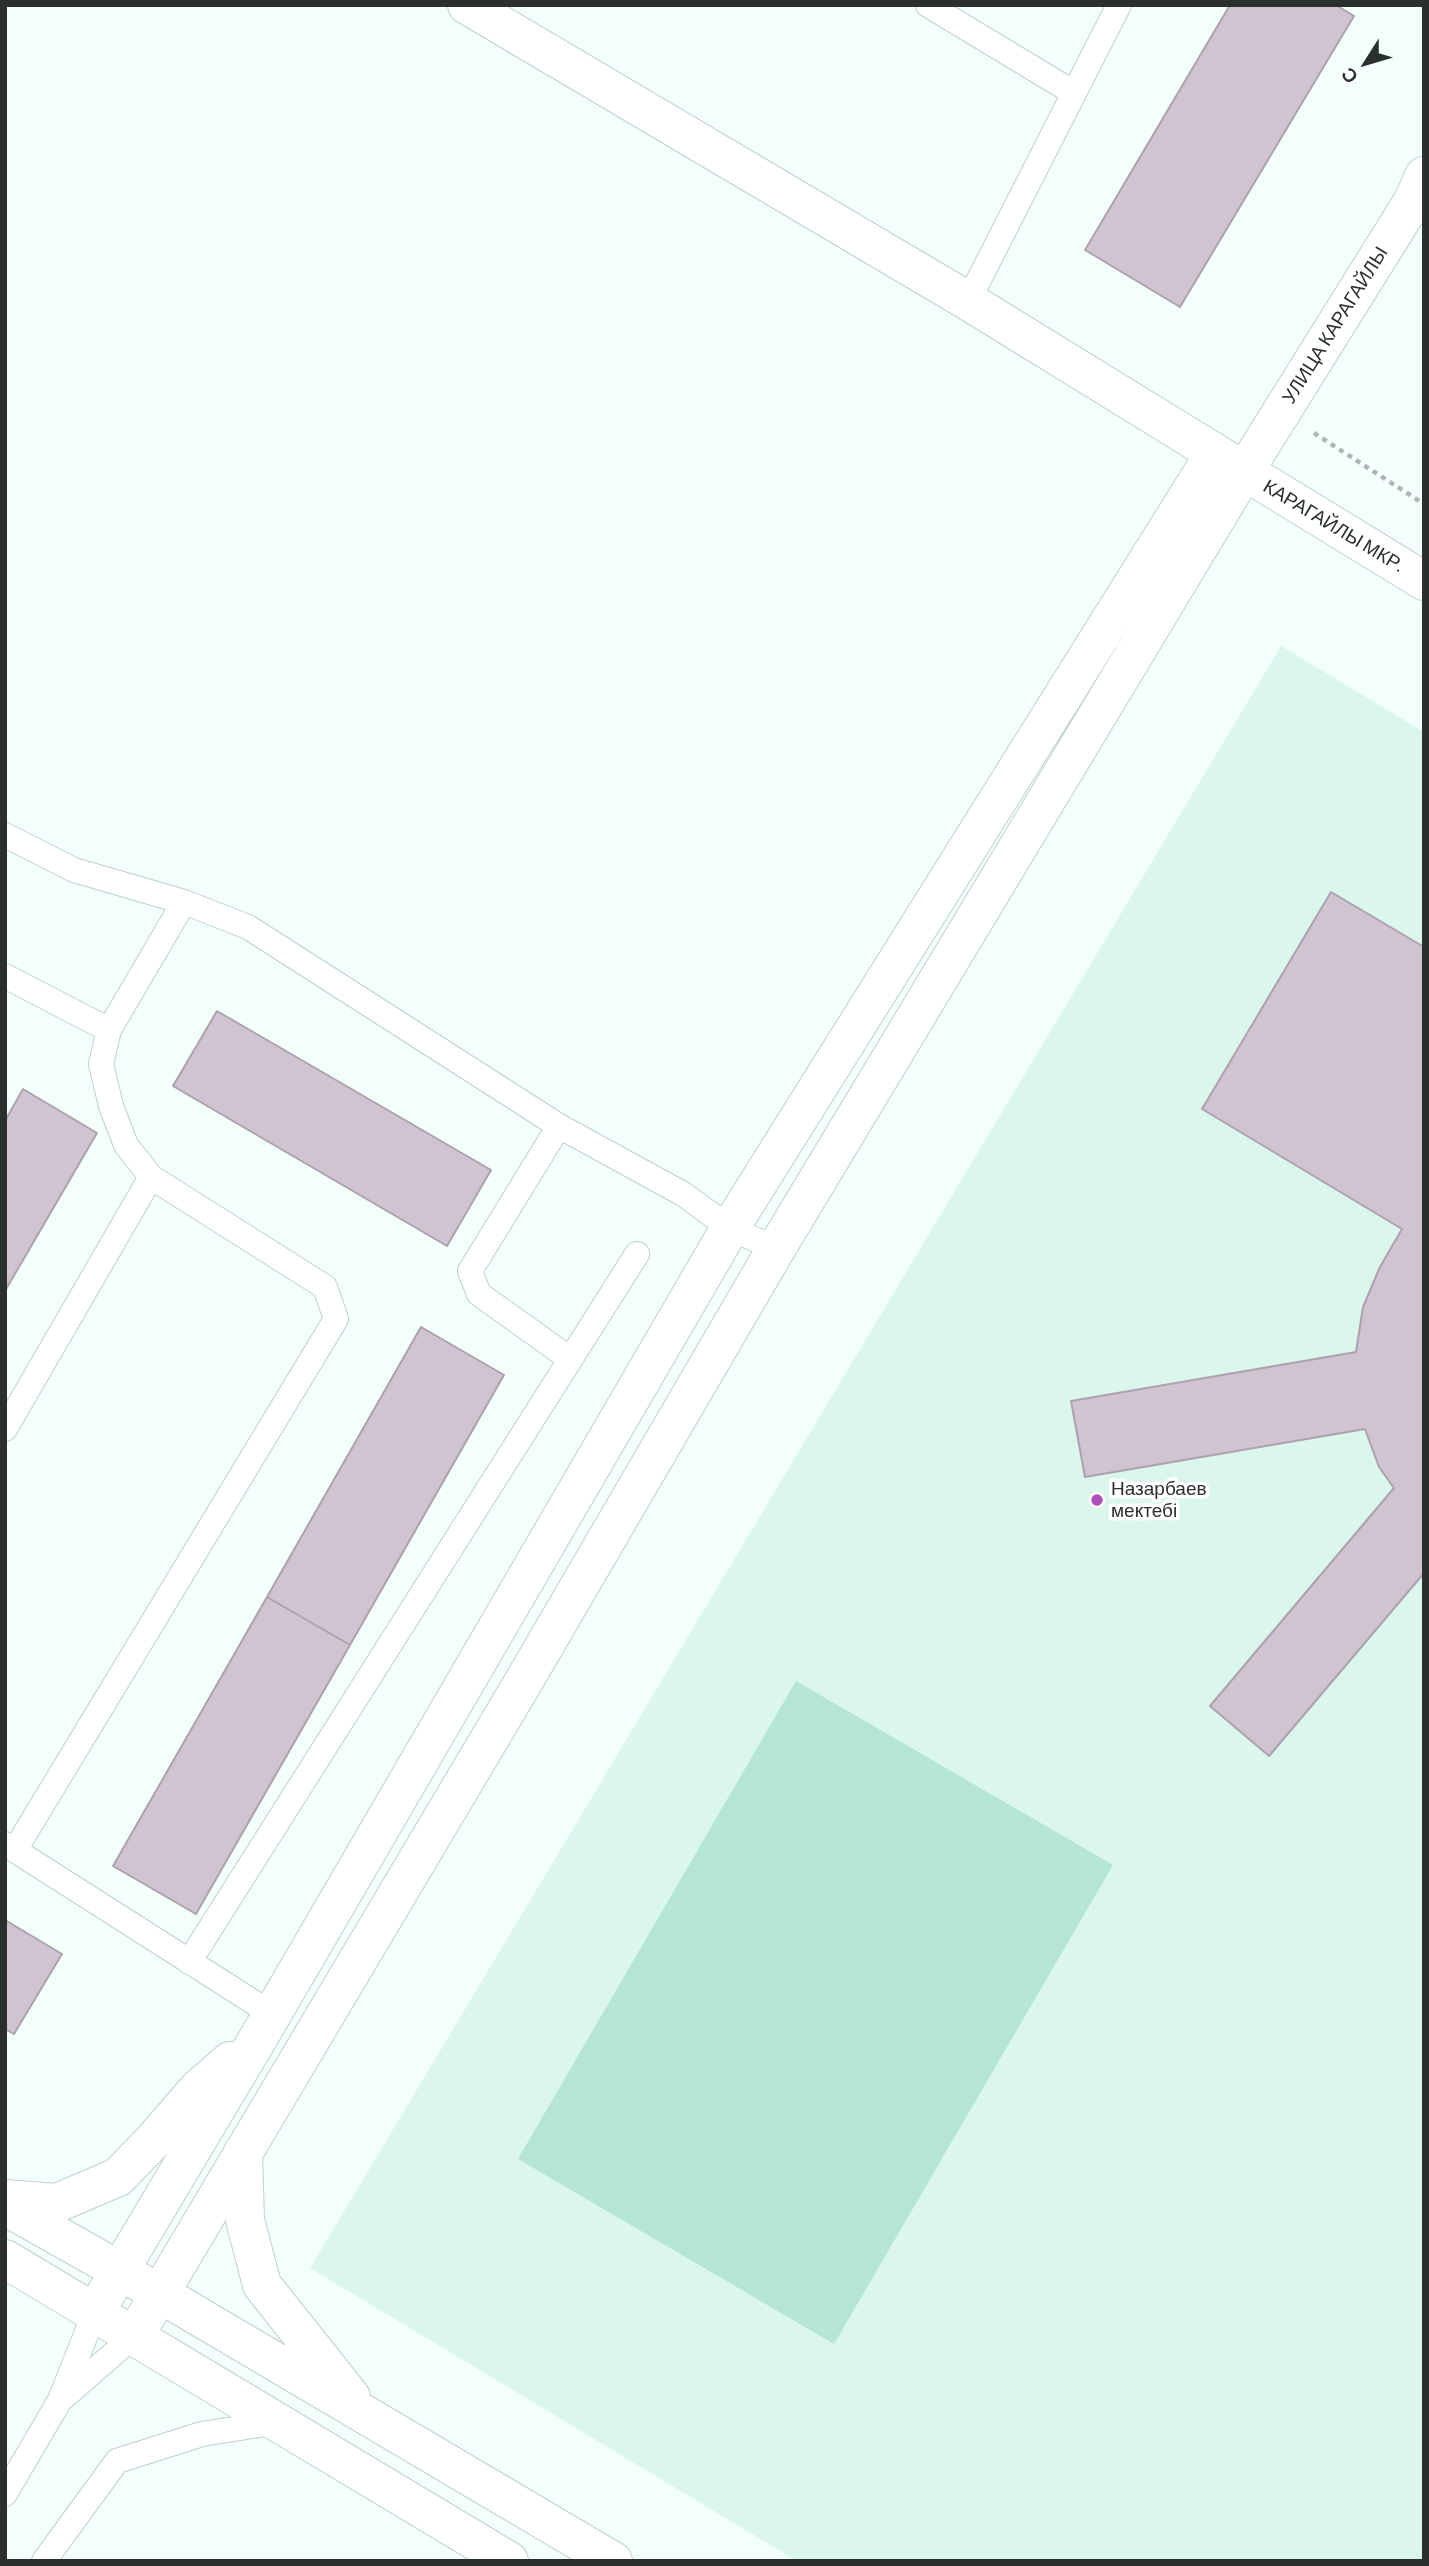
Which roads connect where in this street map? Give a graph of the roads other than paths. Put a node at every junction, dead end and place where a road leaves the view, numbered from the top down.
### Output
1 (467, 5) edge
2 (928, 5) edge
3 (1119, 5) edge
4 (1074, 93) junction
5 (1420, 191) edge
6 (968, 301) junction
7 (1230, 463) junction
8 (1424, 581) edge
9 (5, 835) edge
10 (184, 902) junction
11 (5, 976) edge
12 (109, 1030) junction
13 (559, 1126) junction
14 (151, 1177) junction
15 (730, 1228) junction
16 (776, 1249) junction
17 (637, 1254) dead end
18 (570, 1359) junction
19 (5, 1429) edge
20 (10, 1847) edge
21 (189, 1962) junction
22 (266, 2024) junction
23 (243, 2152) junction
24 (5, 2199) edge
25 (5, 2206) edge
26 (5, 2259) edge
27 (120, 2271) junction
28 (159, 2293) junction
29 (95, 2312) junction
30 (135, 2335) junction
31 (60, 2400) junction
32 (365, 2415) junction
33 (279, 2421) junction
34 (5, 2494) edge
35 (44, 2561) edge
36 (509, 2561) edge
37 (614, 2561) edge

1 - 6 street, КАРАГАЙЛЫ МКР.
2 - 4 lane
3 - 4 lane
4 - 6 lane
5 - 7 street, УЛИЦА КАРАГАЙЛЫ
6 - 7 street, КАРАГАЙЛЫ МКР.
7 - 8 street, КАРАГАЙЛЫ МКР.
7 - 15 street
7 - 16 street
9 - 10 lane
10 - 12 lane
10 - 13 lane
11 - 12 lane
12 - 14 lane
13 - 15 lane
13 - 18 lane
14 - 19 lane
14 - 20 lane
15 - 16 lane
15 - 22 street
16 - 23 street
17 - 18 lane
18 - 21 lane
20 - 21 lane
21 - 22 lane
22 - 24 street
22 - 27 street
23 - 28 street
23 - 32 street
25 - 27 street
26 - 29 street
27 - 28 street
27 - 29 street
28 - 30 street
28 - 32 street
29 - 30 street
29 - 31 lane
30 - 31 lane
30 - 33 street
31 - 34 lane
32 - 37 street
33 - 35 lane
33 - 36 street

